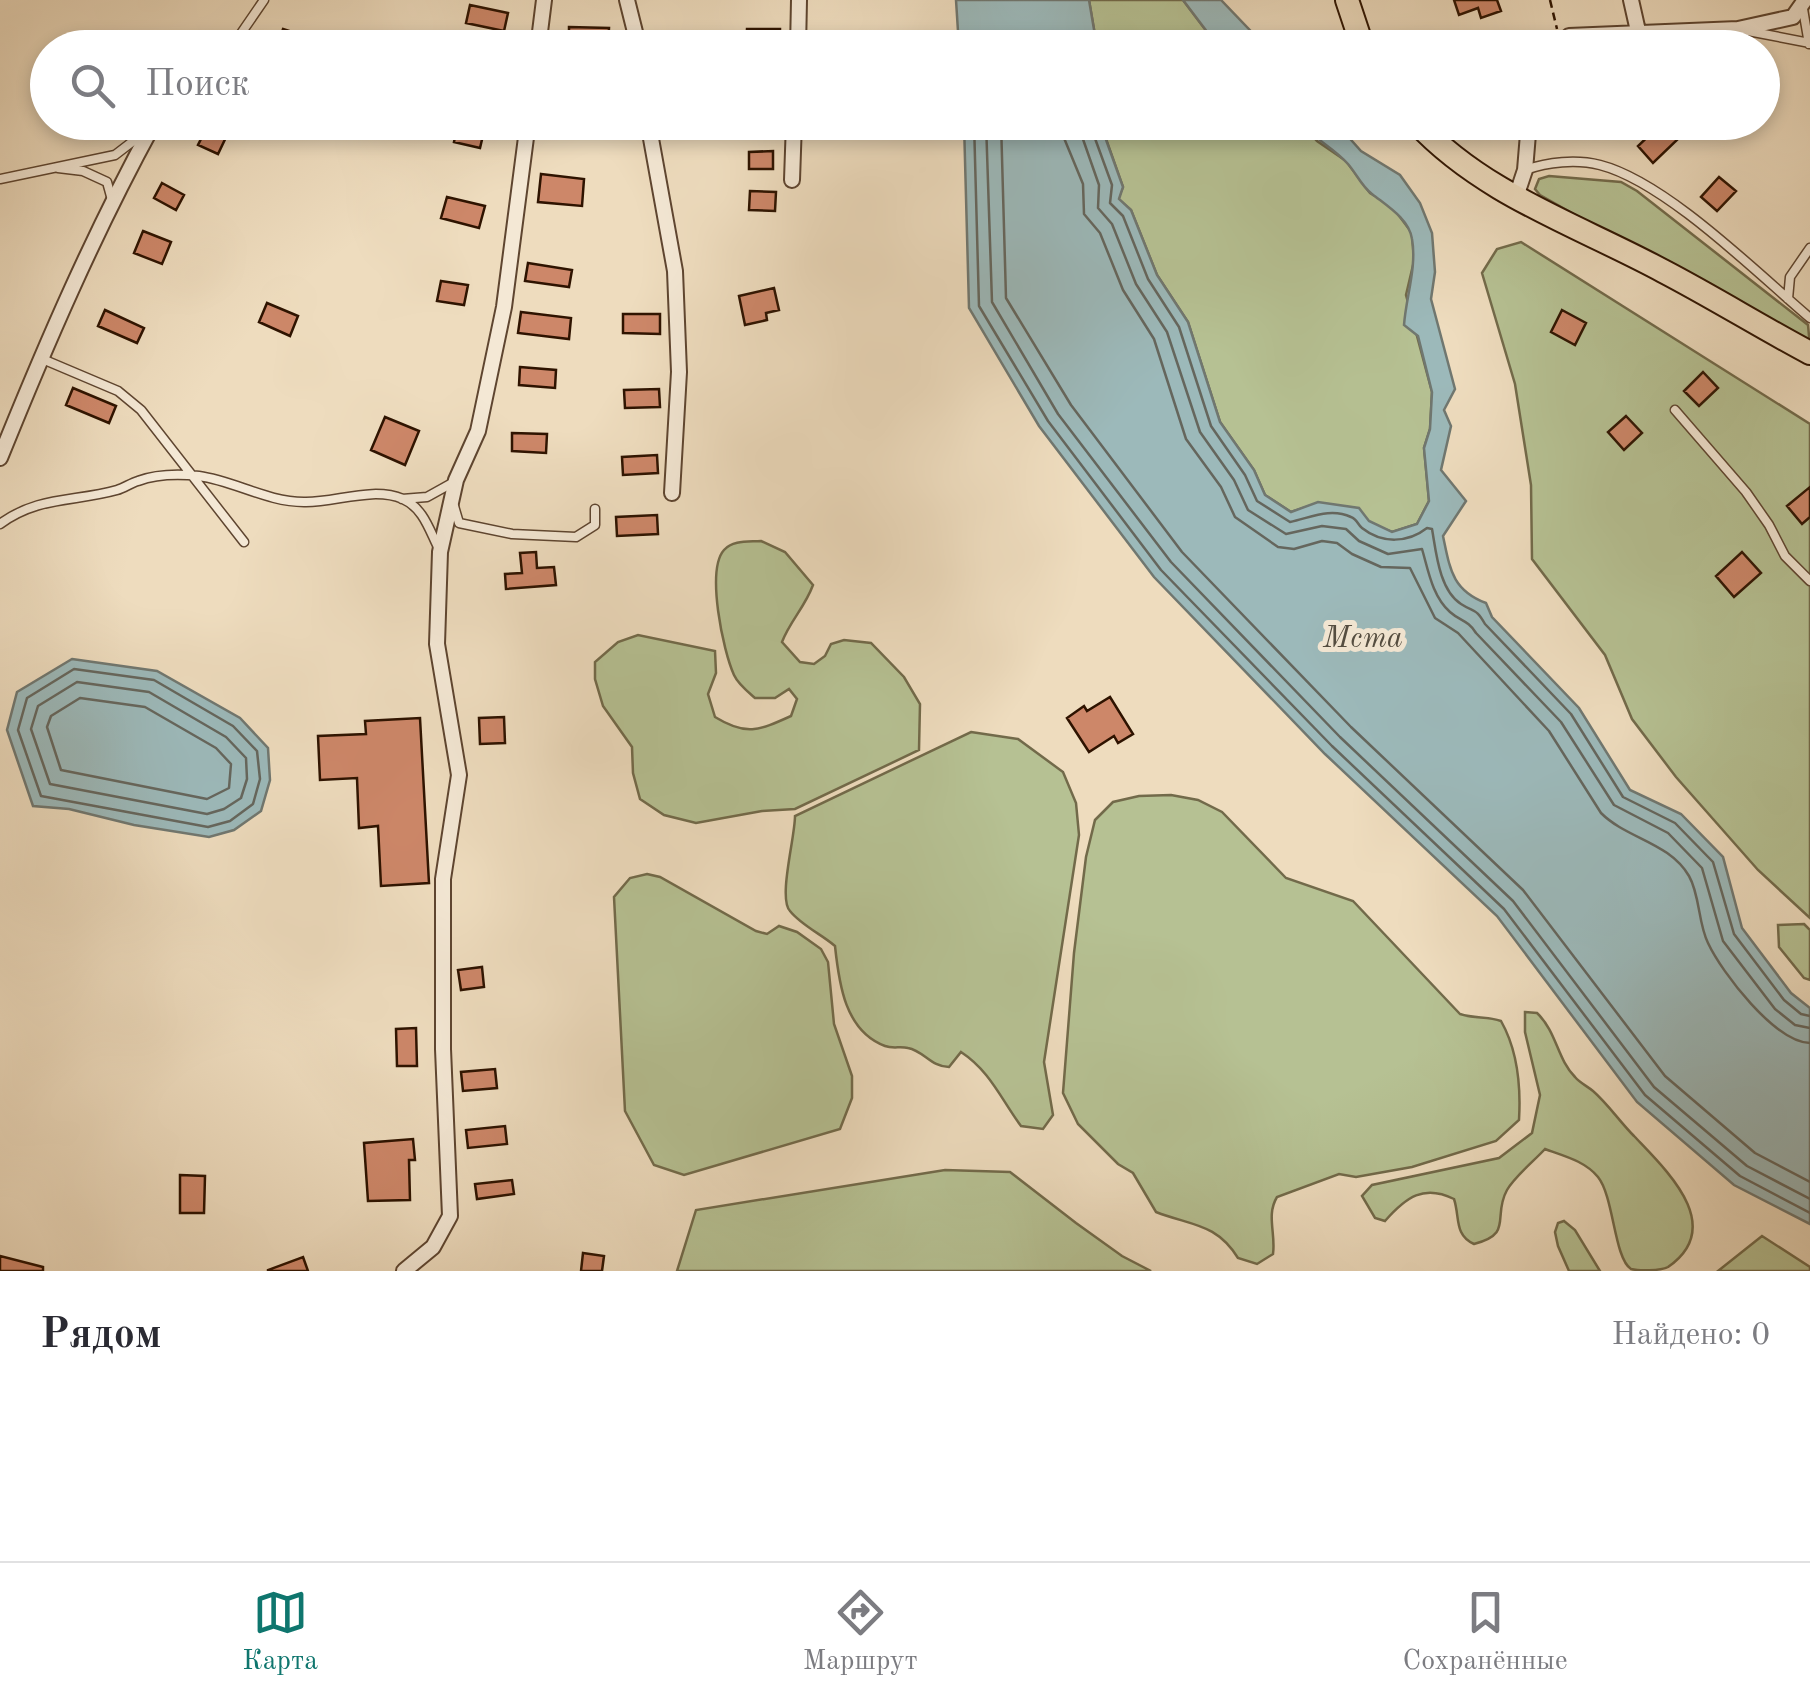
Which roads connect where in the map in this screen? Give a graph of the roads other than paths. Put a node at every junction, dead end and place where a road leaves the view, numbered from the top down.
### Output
1 (264, 0) edge
2 (544, 0) edge
3 (627, 0) edge
4 (799, 0) edge
5 (1347, 0) edge
6 (1632, 0) edge
7 (1804, 1) edge
8 (1738, 29) junction
9 (243, 30) edge
10 (540, 30) edge
11 (634, 30) edge
12 (798, 30) edge
13 (1357, 30) edge
14 (1638, 30) edge
15 (1688, 30) edge
16 (1742, 30) edge
17 (1780, 38) edge
18 (1810, 45) edge
19 (134, 140) edge
20 (146, 140) edge
21 (526, 140) edge
22 (651, 140) edge
23 (793, 140) edge
24 (1436, 140) edge
25 (1528, 140) edge
26 (52, 167) junction
27 (1525, 170) junction
28 (0, 179) edge
29 (792, 180) dead end
30 (112, 200) junction
31 (1525, 203) junction
32 (1810, 248) edge
33 (1788, 299) junction
34 (1810, 318) edge
35 (1810, 353) edge
36 (40, 358) junction
37 (1675, 410) dead end
38 (0, 458) edge
39 (192, 476) junction
40 (456, 480) junction
41 (672, 493) dead end
42 (452, 497) junction
43 (402, 499) junction
44 (596, 510) dead end
45 (0, 524) edge
46 (244, 542) dead end
47 (440, 552) junction
48 (1810, 581) edge
49 (404, 1271) edge

1 - 9 lane
2 - 10 street
3 - 11 street
4 - 12 street
5 - 13 main road
6 - 14 street
7 - 8 street
7 - 18 lane
8 - 15 street
8 - 16 lane
17 - 18 lane
19 - 26 lane
20 - 30 street
21 - 40 street
22 - 41 street
23 - 29 street
24 - 31 main road
25 - 27 street
26 - 28 lane
26 - 30 lane
27 - 31 street
27 - 33 lane
30 - 36 street
31 - 35 main road
32 - 33 lane
33 - 34 lane
36 - 38 street
36 - 39 lane
37 - 48 lane
39 - 43 lane
39 - 45 lane
39 - 46 lane
40 - 42 street
40 - 43 lane
42 - 44 lane
42 - 47 street
43 - 47 lane
47 - 49 street

